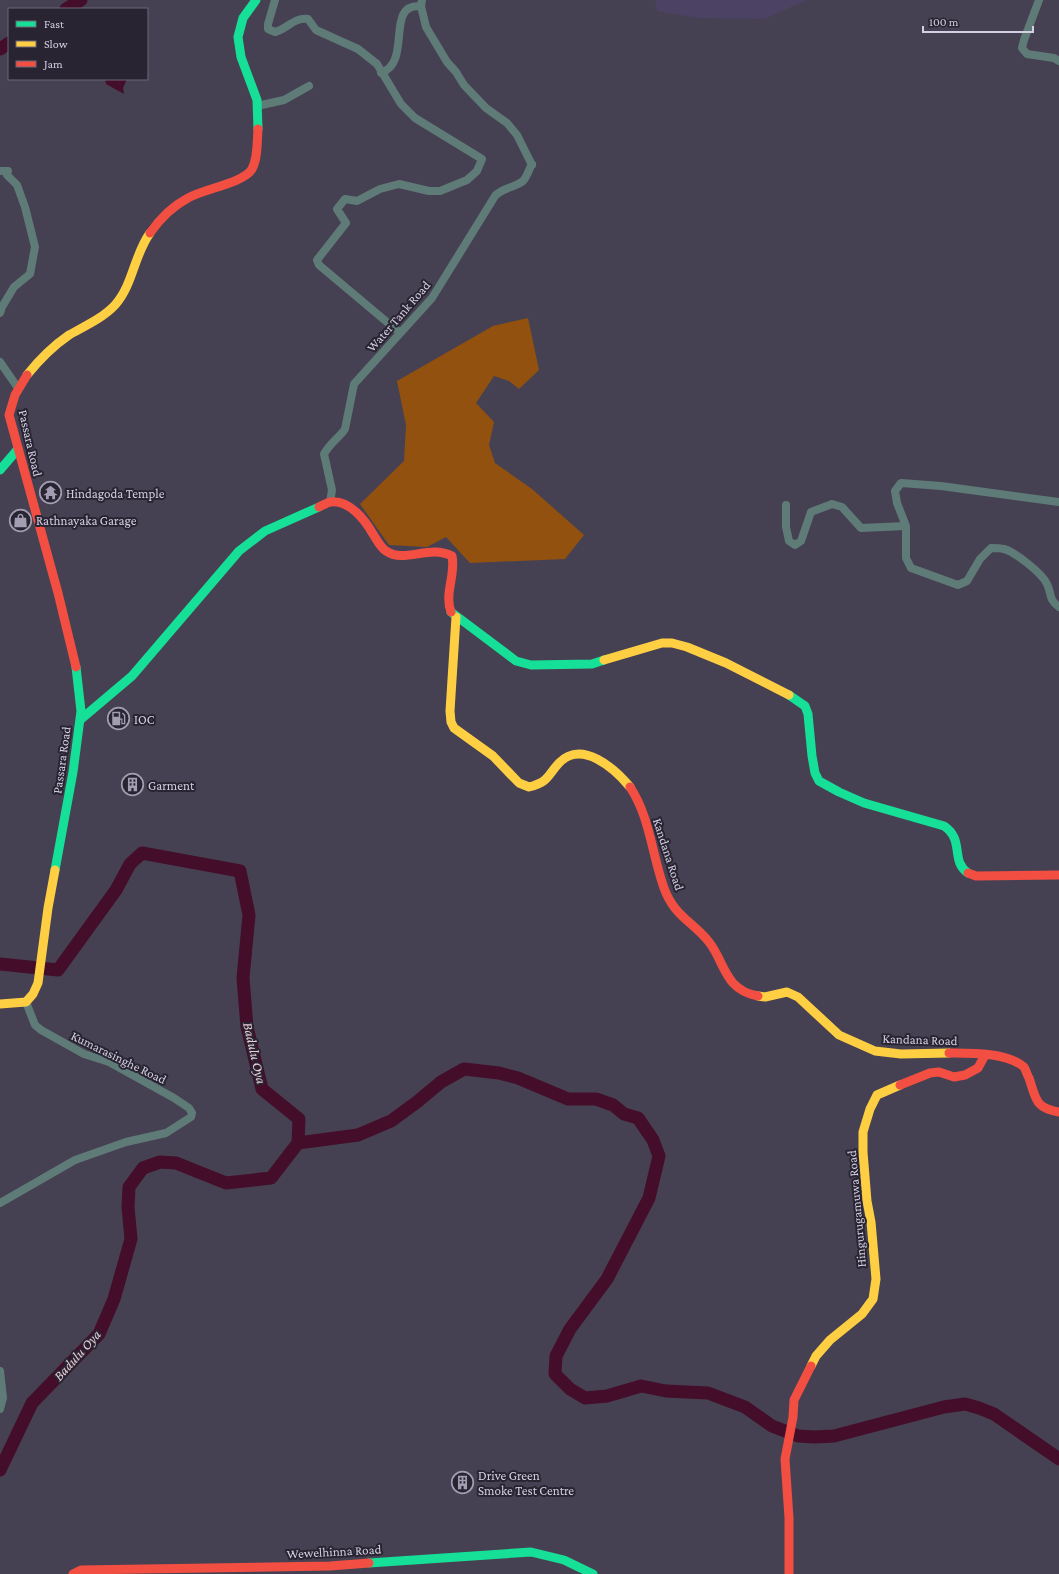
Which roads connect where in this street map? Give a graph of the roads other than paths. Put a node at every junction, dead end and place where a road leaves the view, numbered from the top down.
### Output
1 (256, 0) edge
2 (275, 0) edge
3 (1039, 0) edge
4 (421, 3) edge
5 (1059, 61) edge
6 (381, 73) junction
7 (309, 86) dead end
8 (257, 106) junction
9 (0, 171) edge
10 (0, 313) edge
11 (400, 333) junction
12 (0, 362) edge
13 (18, 388) junction
14 (18, 449) junction
15 (0, 470) edge
16 (330, 502) junction
17 (1059, 502) edge
18 (786, 504) dead end
19 (906, 526) junction
20 (1059, 607) edge
21 (456, 617) junction
22 (80, 720) junction
23 (1059, 875) edge
24 (26, 1002) junction
25 (0, 1004) edge
26 (984, 1055) junction
27 (1059, 1112) edge
28 (0, 1203) edge
29 (0, 1371) edge
30 (0, 1409) edge
31 (331, 1570) edge
32 (73, 1574) edge
33 (593, 1574) edge
34 (788, 1574) edge

1 - 8 main road, Passara Road
2 - 6 street
3 - 5 street
4 - 6 street
4 - 11 street, Water Tank Road
6 - 11 street
7 - 8 street
8 - 13 main road, Passara Road
9 - 10 street
11 - 16 street, Water Tank Road
12 - 13 street
13 - 14 main road, Passara Road
14 - 15 main road
14 - 22 main road, Passara Road
16 - 21 main road
16 - 22 main road
17 - 19 street
18 - 19 street
19 - 20 street
21 - 23 main road
21 - 26 main road, Kandana Road
22 - 24 main road, Passara Road
24 - 25 main road
24 - 28 street, Kumarasinghe Road
26 - 27 main road, Kandana Road
26 - 34 main road, Hingurugamuwa Road
29 - 30 street
31 - 32 main road, Wewelhinna Road
31 - 33 main road, Wewelhinna Road

